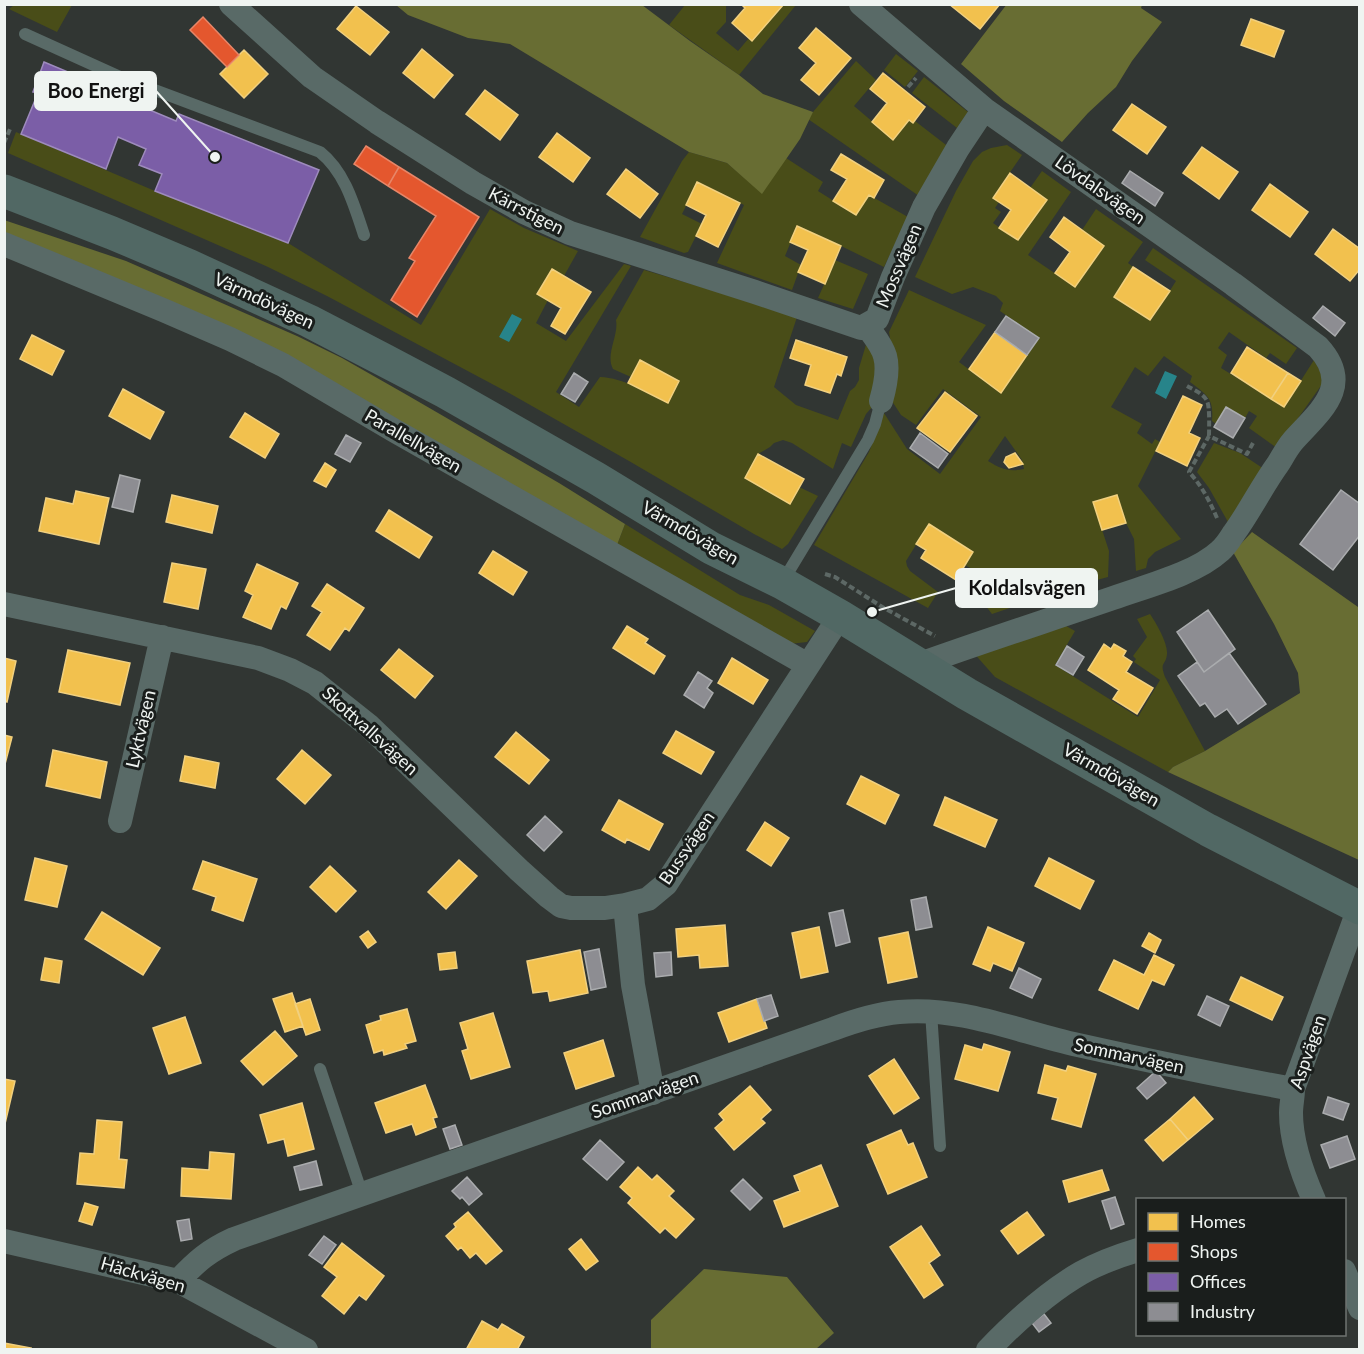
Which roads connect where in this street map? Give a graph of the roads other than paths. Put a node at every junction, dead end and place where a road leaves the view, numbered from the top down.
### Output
1 (231, 4) edge
2 (861, 4) edge
3 (25, 34) dead end
4 (984, 108) junction
5 (4, 191) edge
6 (364, 235) dead end
7 (4, 244) edge
8 (867, 326) junction
9 (882, 401) joint
10 (782, 583) junction
11 (4, 604) edge
12 (840, 616) junction
13 (162, 637) junction
14 (920, 664) junction
15 (808, 665) junction
16 (120, 820) dead end
17 (625, 905) junction
18 (1359, 908) edge
19 (931, 1012) junction
20 (320, 1069) dead end
21 (1293, 1089) junction
22 (653, 1093) junction
23 (940, 1146) dead end
24 (362, 1194) junction
25 (1306, 1198) edge
26 (4, 1240) edge
27 (1136, 1250) edge
28 (1346, 1276) edge
29 (178, 1281) junction
30 (1359, 1308) edge
31 (306, 1350) edge
32 (988, 1350) edge

1 - 8 street, Kärrstigen
2 - 4 street, Lövdalsvägen
3 - 6 lane
4 - 8 street, Mossvägen
4 - 14 street, Lövdalsvägen
5 - 10 main road, Värmdövägen
7 - 15 street, Parallellvägen
8 - 9 street, Mossvägen
9 - 10 lane, Mossvägen
10 - 12 main road, Värmdövägen
11 - 13 street, Skottvallsvägen
12 - 14 main road, Värmdövägen
12 - 15 street, Bussvägen
13 - 16 street, Lyktvägen
13 - 17 street, Skottvallsvägen
14 - 18 main road, Värmdövägen
15 - 17 street, Bussvägen
17 - 22 street
18 - 21 street, Aspvägen
19 - 21 street, Sommarvägen
19 - 22 street, Sommarvägen
19 - 23 lane
20 - 24 lane
21 - 25 street, Aspvägen
22 - 24 street, Sommarvägen
24 - 29 street, Sommarvägen
26 - 29 street, Häckvägen
27 - 32 street
28 - 30 street
29 - 31 street, Häckvägen

